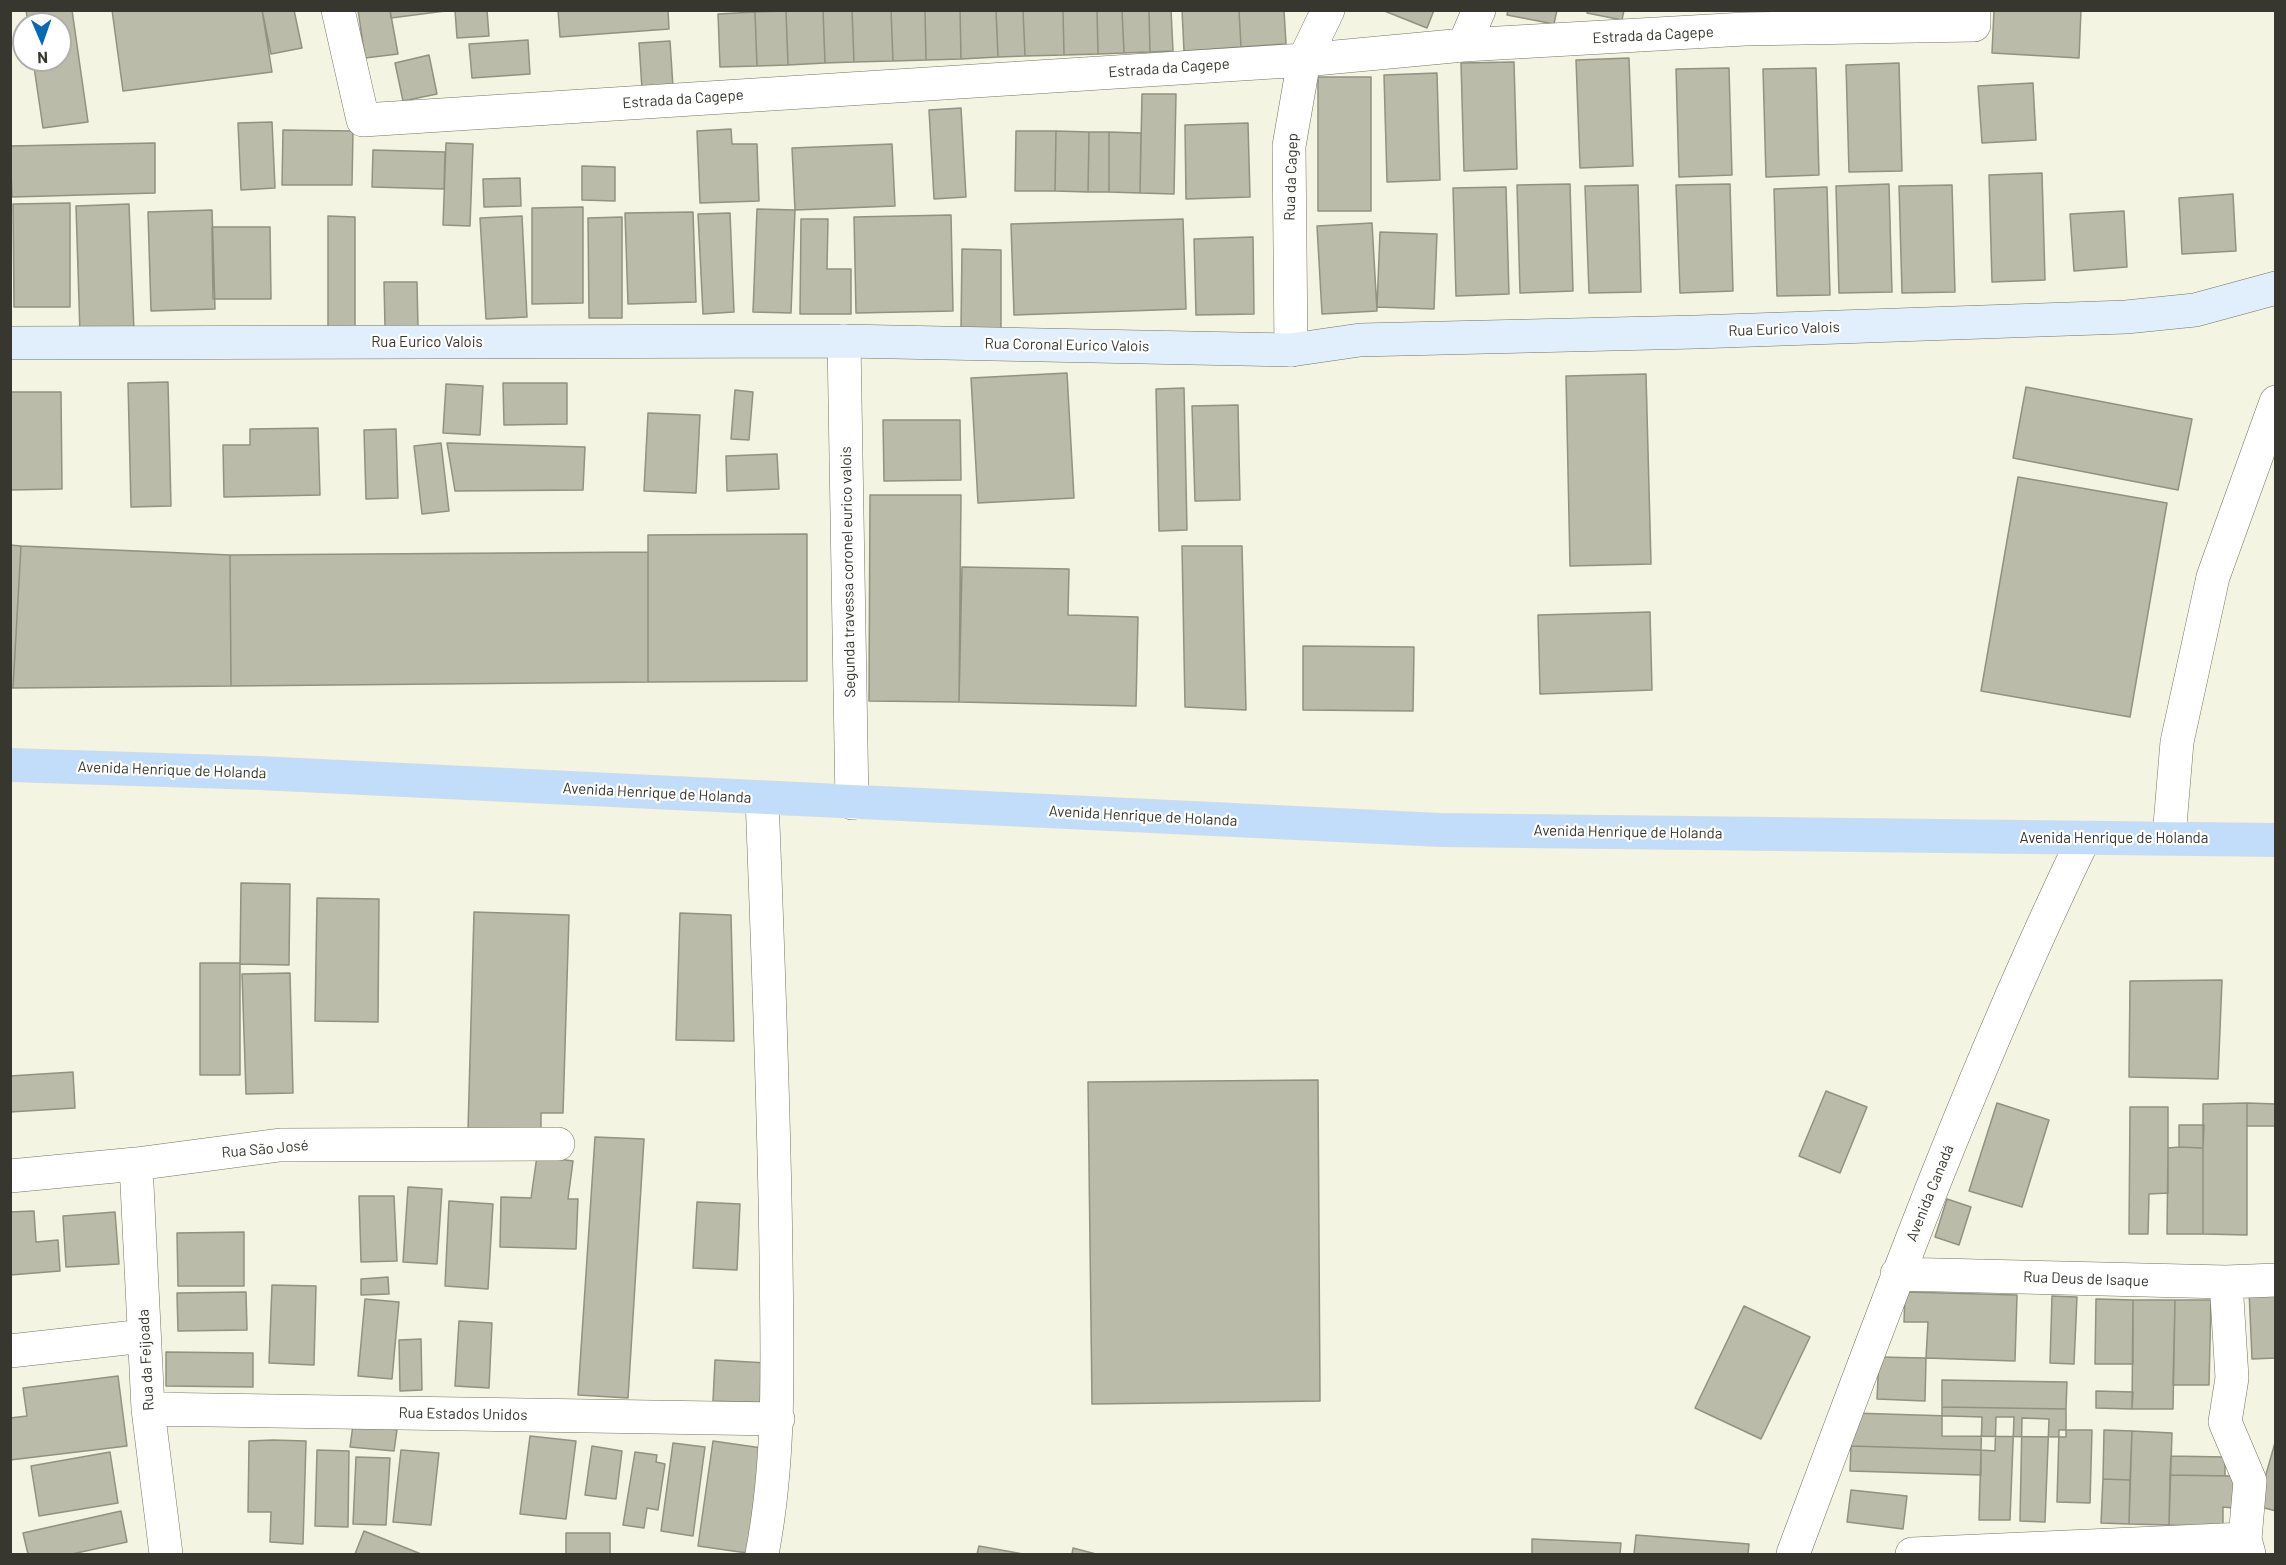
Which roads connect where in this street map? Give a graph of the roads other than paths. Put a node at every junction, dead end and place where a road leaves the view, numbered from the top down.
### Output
1 (338, 10) edge
2 (1328, 10) edge
3 (1479, 10) edge
4 (1974, 18) edge
5 (1747, 20) edge
6 (1464, 45) junction
7 (1304, 60) junction
8 (2276, 288) edge
9 (844, 341) junction
10 (10, 343) edge
11 (1291, 350) junction
12 (2276, 402) edge
13 (10, 765) edge
14 (762, 798) junction
15 (852, 803) junction
16 (2169, 837) junction
17 (2084, 838) junction
18 (2276, 840) edge
19 (558, 1144) dead end
20 (136, 1164) junction
21 (10, 1176) edge
22 (1897, 1274) junction
23 (2276, 1280) edge
24 (2226, 1282) junction
25 (144, 1336) junction
26 (10, 1351) edge
27 (148, 1409) junction
28 (778, 1419) junction
29 (2247, 1547) edge
30 (166, 1554) edge
31 (762, 1554) edge
32 (1793, 1554) edge
33 (1912, 1554) edge

1 - 7 street, Estrada da Cagepe
2 - 7 street, Rua da Cagep
3 - 6 street
4 - 5 street, Estrada da Cagepe
5 - 6 street, Estrada da Cagepe
6 - 7 street, Estrada da Cagepe
7 - 11 street, Rua da Cagep
8 - 11 main road, Rua Eurico Valois
9 - 10 main road, Rua Eurico Valois
9 - 11 main road, Rua Coronal Eurico Valois
9 - 15 street, Segunda travessa coronel eurico valois
12 - 16 street
13 - 14 main road, Avenida Henrique de Holanda
14 - 15 main road, Avenida Henrique de Holanda
14 - 28 street
15 - 17 main road, Avenida Henrique de Holanda
16 - 17 main road, Avenida Henrique de Holanda
16 - 18 main road, Avenida Henrique de Holanda
17 - 22 street, Avenida Canadá
19 - 20 street, Rua São José
20 - 21 street, Rua São José
20 - 25 street, Rua da Feijoada
22 - 24 street, Rua Deus de Isaque
22 - 32 street, Avenida Canadá
23 - 24 street, Rua Deus de Isaque
24 - 29 street
25 - 26 street
25 - 27 street, Rua da Feijoada
27 - 28 street, Rua Estados Unidos
27 - 30 street, Rua da Feijoada
28 - 31 street
29 - 33 street

